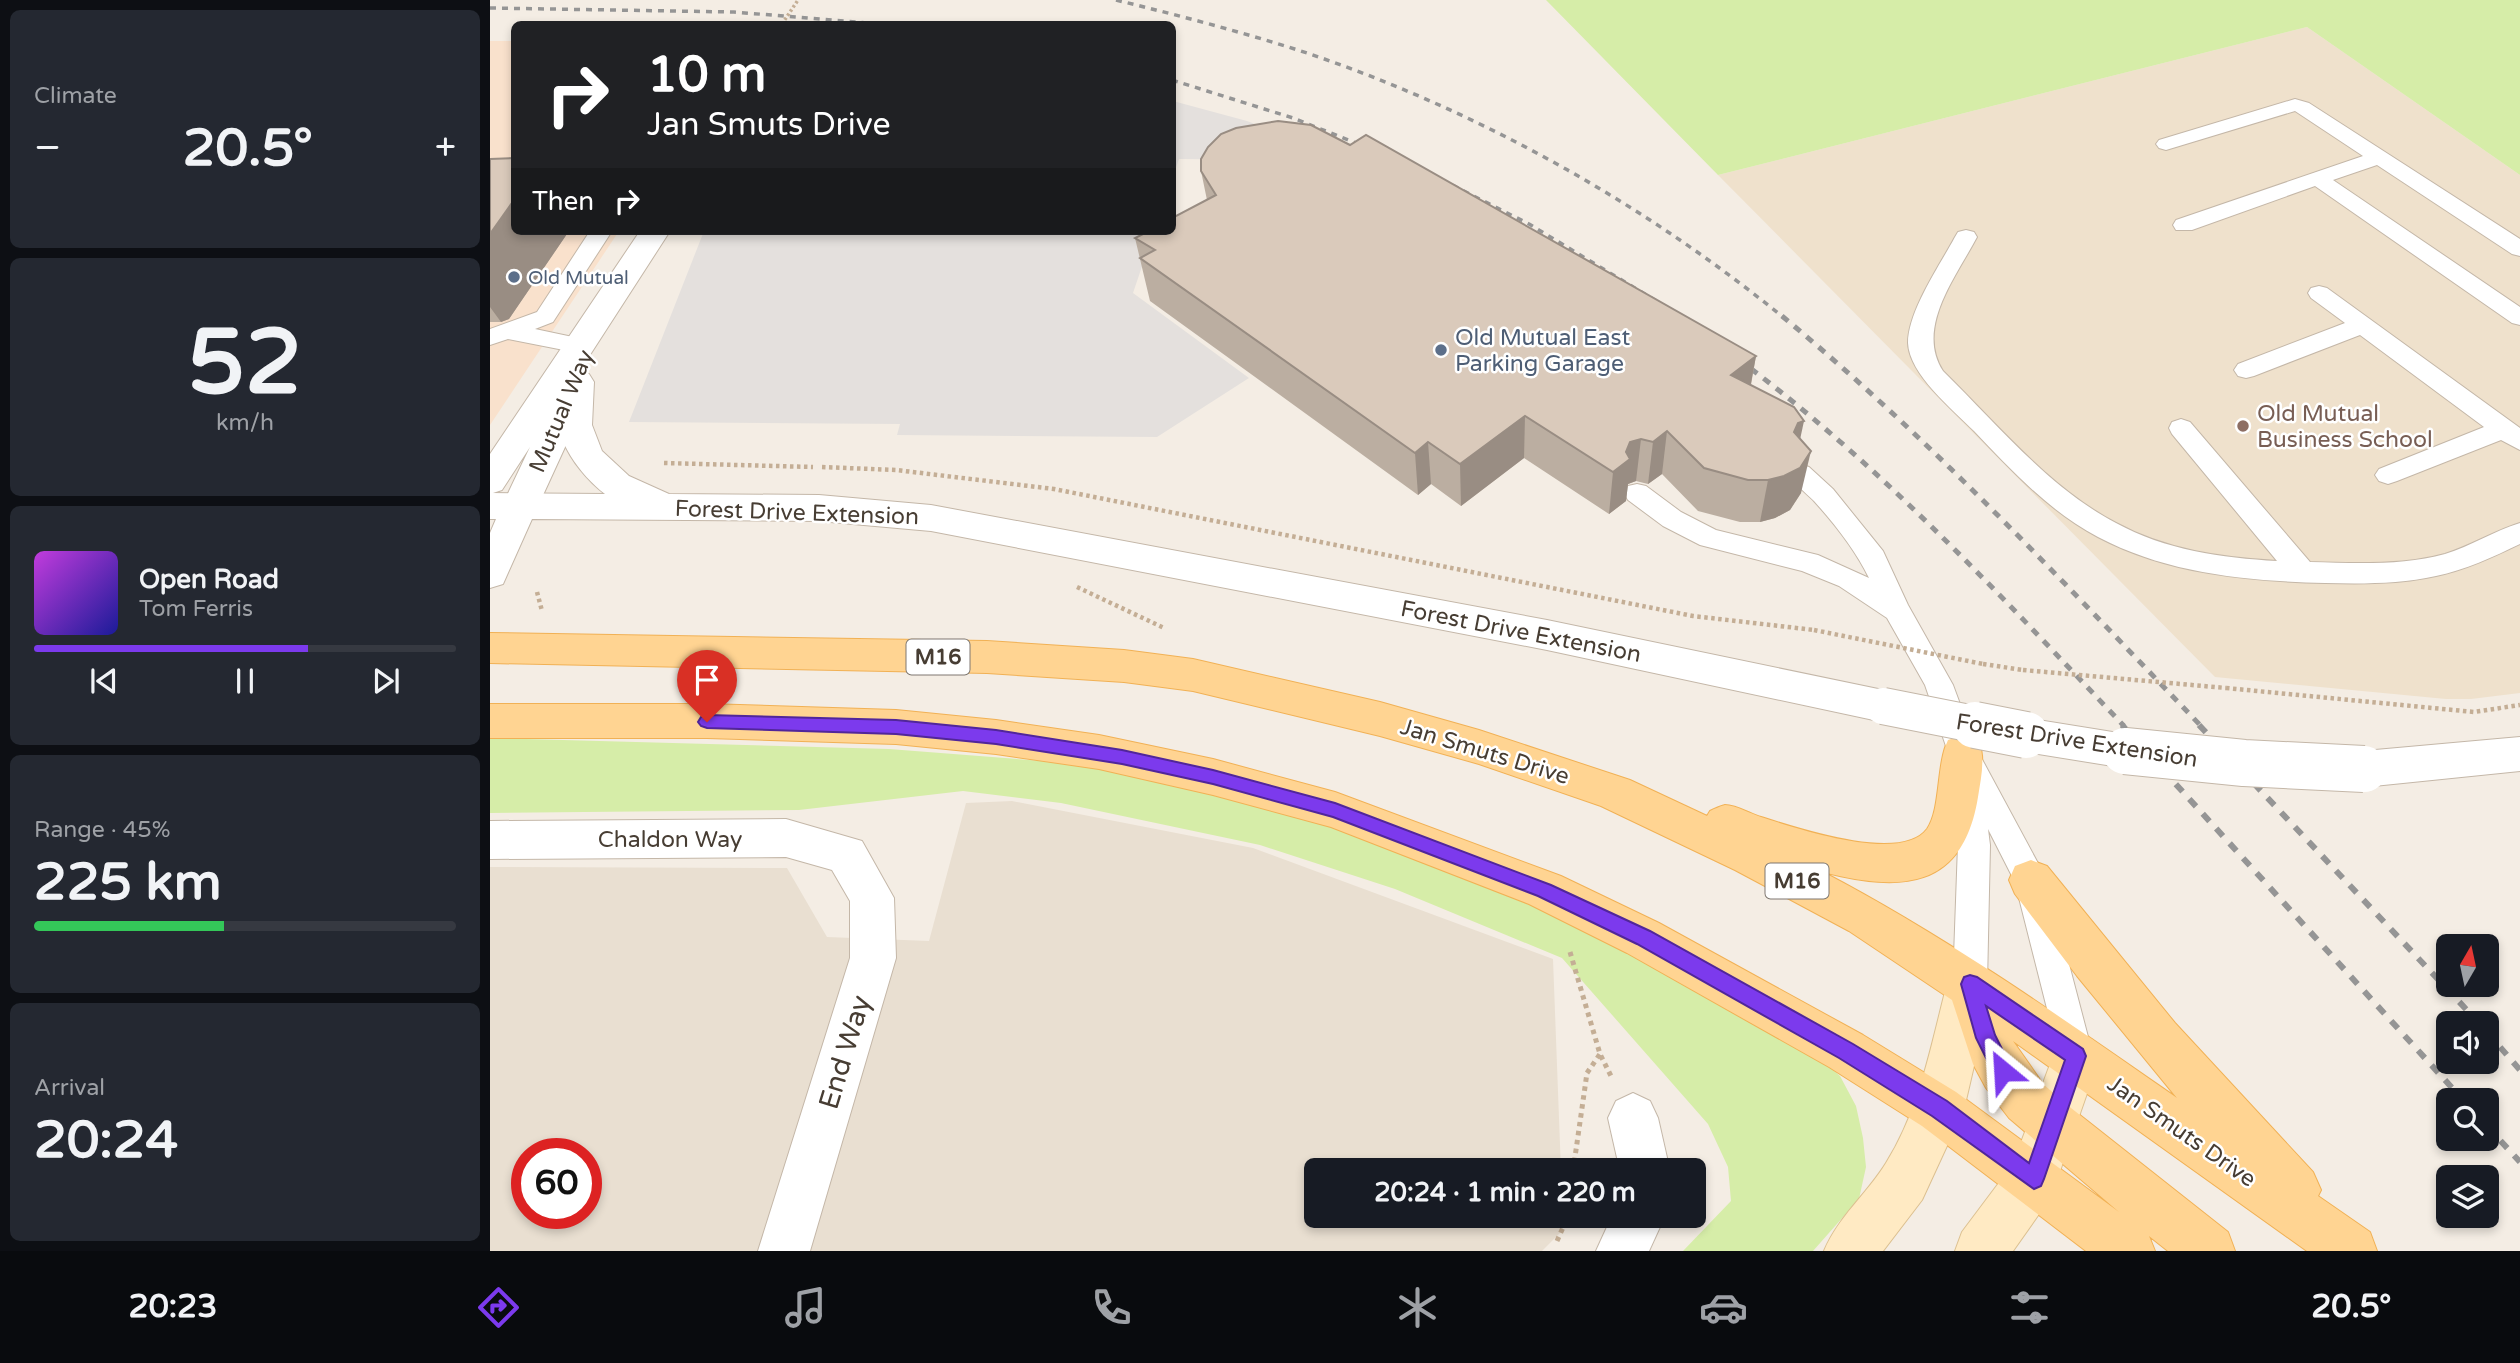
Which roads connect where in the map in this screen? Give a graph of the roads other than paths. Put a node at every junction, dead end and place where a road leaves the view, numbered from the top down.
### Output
1 (2166, 144) dead end
2 (2379, 157) junction
3 (2316, 178) junction
4 (2184, 225) dead end
5 (598, 235) edge
6 (652, 235) edge
7 (1966, 237) dead end
8 (2520, 249) edge
9 (2319, 293) dead end
10 (599, 314) junction
11 (545, 317) junction
12 (2520, 318) edge
13 (2363, 326) junction
14 (499, 334) edge
15 (579, 345) junction
16 (2246, 370) dead end
17 (577, 382) junction
18 (2181, 428) dead end
19 (2512, 435) edge
20 (1800, 473) edge
21 (2388, 475) dead end
22 (490, 481) edge
23 (1637, 493) dead end
24 (505, 506) edge
25 (672, 507) junction
26 (2520, 533) edge
27 (2303, 573) junction
28 (490, 574) edge
29 (1897, 610) junction
30 (490, 648) edge
31 (490, 721) edge
32 (1963, 752) junction
33 (2520, 754) edge
34 (1615, 793) junction
35 (490, 840) edge
36 (847, 855) joint
37 (2031, 880) junction
38 (1970, 984) junction
39 (2076, 1056) junction
40 (1939, 1109) junction
41 (1633, 1118) road end
42 (2053, 1126) junction
43 (1642, 1158) edge
44 (2034, 1179) junction
45 (1633, 1228) edge
46 (784, 1251) edge
47 (1622, 1251) edge
48 (1850, 1251) edge
49 (1981, 1251) edge
50 (2129, 1251) edge
51 (2209, 1251) edge
52 (2353, 1251) edge

1 - 2 lane
2 - 3 lane
2 - 8 lane
3 - 4 lane
3 - 12 lane
5 - 11 lane
6 - 10 street, Mutual Way
7 - 27 lane
9 - 13 lane
10 - 15 street, Mutual Way
10 - 17 street, Mutual Way
11 - 14 lane
11 - 15 lane
13 - 16 lane
13 - 19 lane
14 - 15 lane
15 - 22 street, Mutual Way
17 - 24 street, Mutual Way
17 - 25 street
18 - 27 lane
19 - 21 lane
20 - 29 lane
23 - 29 lane
24 - 25 street, Forest Drive Extension
24 - 28 street, Mutual Way
25 - 33 street, Forest Drive Extension, bridge
26 - 27 lane
29 - 32 lane
30 - 34 main road, Jan Smuts Drive / M16
31 - 40 main road
32 - 34 main road
32 - 37 lane
32 - 38 lane
34 - 38 main road, Jan Smuts Drive / M16
35 - 36 street, Chaldon Way
36 - 46 street, End Way
37 - 39 lane
37 - 52 main road
38 - 39 main road, Jan Smuts Drive / M16
38 - 40 main road
38 - 42 main road
39 - 42 main road
39 - 52 main road, Jan Smuts Drive / M16
40 - 44 main road
40 - 48 main road
41 - 43 street
42 - 44 main road
42 - 51 main road
44 - 49 main road
44 - 50 main road
45 - 47 street

